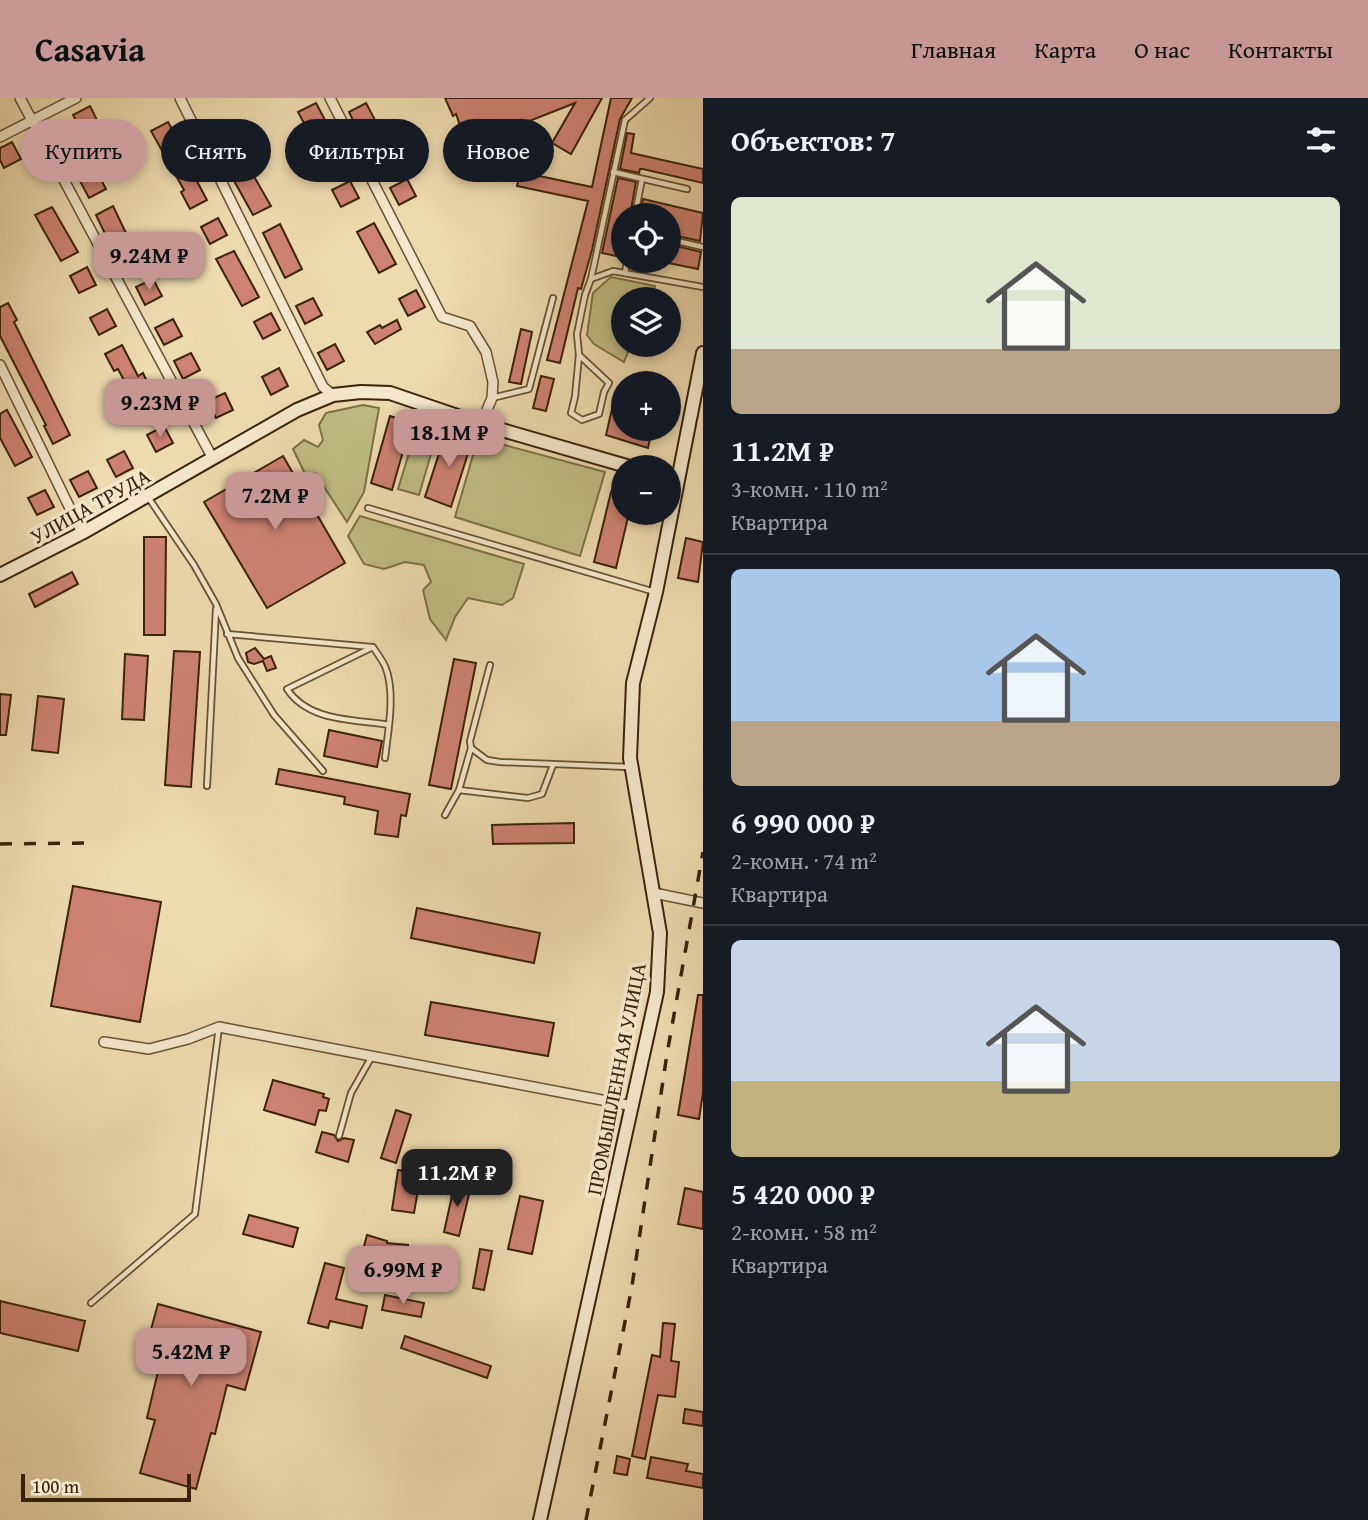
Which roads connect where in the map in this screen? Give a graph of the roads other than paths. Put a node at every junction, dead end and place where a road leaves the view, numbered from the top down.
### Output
1 (20, 98) edge
2 (76, 98) edge
3 (180, 98) edge
4 (330, 98) edge
5 (650, 98) edge
6 (31, 119) edge
7 (36, 119) edge
8 (21, 126) edge
9 (0, 137) edge
10 (614, 172) junction
11 (642, 179) junction
12 (65, 182) edge
13 (687, 189) dead end
14 (637, 203) edge
15 (681, 242) edge
16 (703, 247) edge
17 (611, 272) edge
18 (625, 273) edge
19 (591, 279) junction
20 (703, 287) edge
21 (553, 298) dead end
22 (703, 353) edge
23 (579, 355) junction
24 (0, 365) edge
25 (333, 395) junction
26 (492, 398) junction
27 (481, 424) junction
28 (678, 455) edge
29 (212, 457) junction
30 (611, 462) edge
31 (148, 496) junction
32 (368, 509) dead end
33 (666, 525) edge
34 (82, 533) junction
35 (0, 575) edge
36 (656, 592) junction
37 (216, 604) junction
38 (226, 634) junction
39 (373, 647) junction
40 (490, 664) dead end
41 (389, 725) junction
42 (471, 748) junction
43 (385, 758) dead end
44 (553, 765) junction
45 (632, 767) junction
46 (323, 771) dead end
47 (207, 786) dead end
48 (459, 790) junction
49 (445, 815) dead end
50 (654, 893) junction
51 (703, 903) edge
52 (219, 1027) junction
53 (104, 1042) dead end
54 (371, 1058) junction
55 (633, 1106) junction
56 (339, 1136) dead end
57 (91, 1303) dead end
58 (540, 1520) edge

1 - 6 street
2 - 7 street
3 - 25 street
4 - 26 street
5 - 10 lane
8 - 9 street
10 - 11 lane
10 - 19 lane
11 - 13 lane
11 - 14 lane
12 - 29 street
15 - 16 lane
17 - 19 lane
18 - 20 lane
19 - 23 lane
21 - 26 lane
22 - 28 main road, ПРОМЫШЛЕННАЯ УЛИЦА
23 - 23 lane
24 - 34 street
25 - 27 main road, УЛИЦА ТРУДА
25 - 29 main road, УЛИЦА ТРУДА
26 - 27 street
27 - 30 main road, УЛИЦА ТРУДА
29 - 31 main road, УЛИЦА ТРУДА
31 - 34 main road, УЛИЦА ТРУДА
31 - 37 lane
32 - 36 lane
33 - 36 main road, ПРОМЫШЛЕННАЯ УЛИЦА
34 - 35 main road, УЛИЦА ТРУДА
36 - 45 main road, ПРОМЫШЛЕННАЯ УЛИЦА
37 - 38 lane
37 - 47 lane
38 - 39 lane
38 - 46 lane
39 - 41 lane
39 - 41 lane
40 - 42 lane
41 - 43 lane
42 - 44 lane
42 - 48 lane
44 - 45 lane
44 - 48 lane
45 - 50 main road, ПРОМЫШЛЕННАЯ УЛИЦА
48 - 49 lane
50 - 51 street
50 - 55 main road, ПРОМЫШЛЕННАЯ УЛИЦА
52 - 53 street
52 - 54 street
52 - 57 lane
54 - 55 street
54 - 56 lane
55 - 58 main road, ПРОМЫШЛЕННАЯ УЛИЦА

